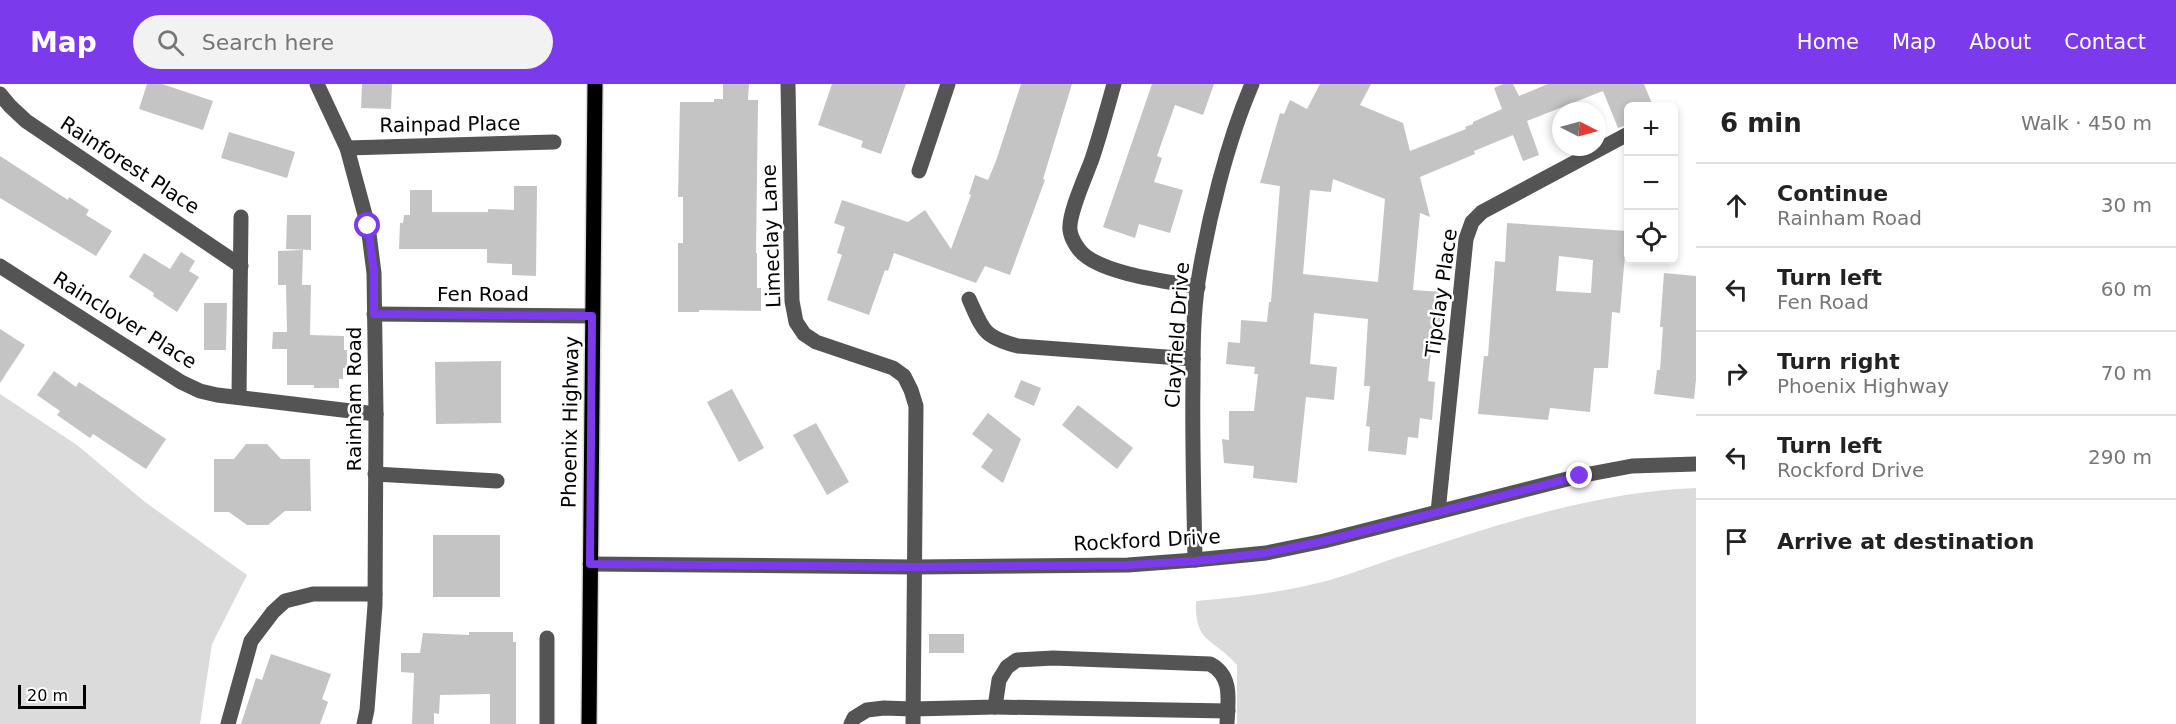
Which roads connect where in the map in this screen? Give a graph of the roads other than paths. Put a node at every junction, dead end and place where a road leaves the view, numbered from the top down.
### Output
1 (317, 84) edge
2 (595, 84) edge
3 (788, 84) edge
4 (948, 84) edge
5 (1114, 84) edge
6 (1252, 84) edge
7 (0, 94) edge
8 (1624, 138) edge
9 (554, 142) dead end
10 (347, 148) junction
11 (919, 171) dead end
12 (241, 217) dead end
13 (0, 266) edge
14 (241, 266) junction
15 (1198, 287) junction
16 (969, 299) dead end
17 (374, 314) junction
18 (592, 316) junction
19 (1193, 359) junction
20 (239, 398) junction
21 (376, 414) junction
22 (1696, 464) edge
23 (375, 474) junction
24 (496, 481) dead end
25 (1438, 512) junction
26 (1196, 561) junction
27 (590, 564) junction
28 (915, 567) junction
29 (375, 594) junction
30 (547, 638) dead end
31 (995, 707) junction
32 (913, 716) edge
33 (1228, 718) edge
34 (228, 724) edge
35 (364, 724) edge
36 (547, 724) edge
37 (589, 724) edge
38 (851, 724) edge

1 - 10 street, Rainham Road
2 - 18 main road, Phoenix Highway
3 - 28 street, Limeclay Lane
4 - 11 street
5 - 15 street
6 - 15 street, Clayfield Drive
7 - 14 street, Rainforest Place
8 - 25 street, Tipclay Place
9 - 10 street, Rainpad Place
10 - 17 street, Rainham Road
12 - 14 street
13 - 20 street, Rainclover Place
14 - 20 street
15 - 19 street, Clayfield Drive
16 - 19 street
17 - 18 street, Fen Road
17 - 21 street, Rainham Road
18 - 27 main road, Phoenix Highway
19 - 26 street, Clayfield Drive
20 - 21 street, Rainclover Place
21 - 23 street, Rainham Road
22 - 25 street, Rockford Drive
23 - 24 street
23 - 29 street, Rainham Road
25 - 26 street, Rockford Drive
26 - 28 street, Rockford Drive
27 - 28 street, Rockford Drive
27 - 37 main road, Phoenix Highway
28 - 32 street, Limeclay Lane
29 - 34 street
29 - 35 street, Rainham Road
30 - 36 street
31 - 32 street
31 - 33 street
31 - 33 street
32 - 38 street

